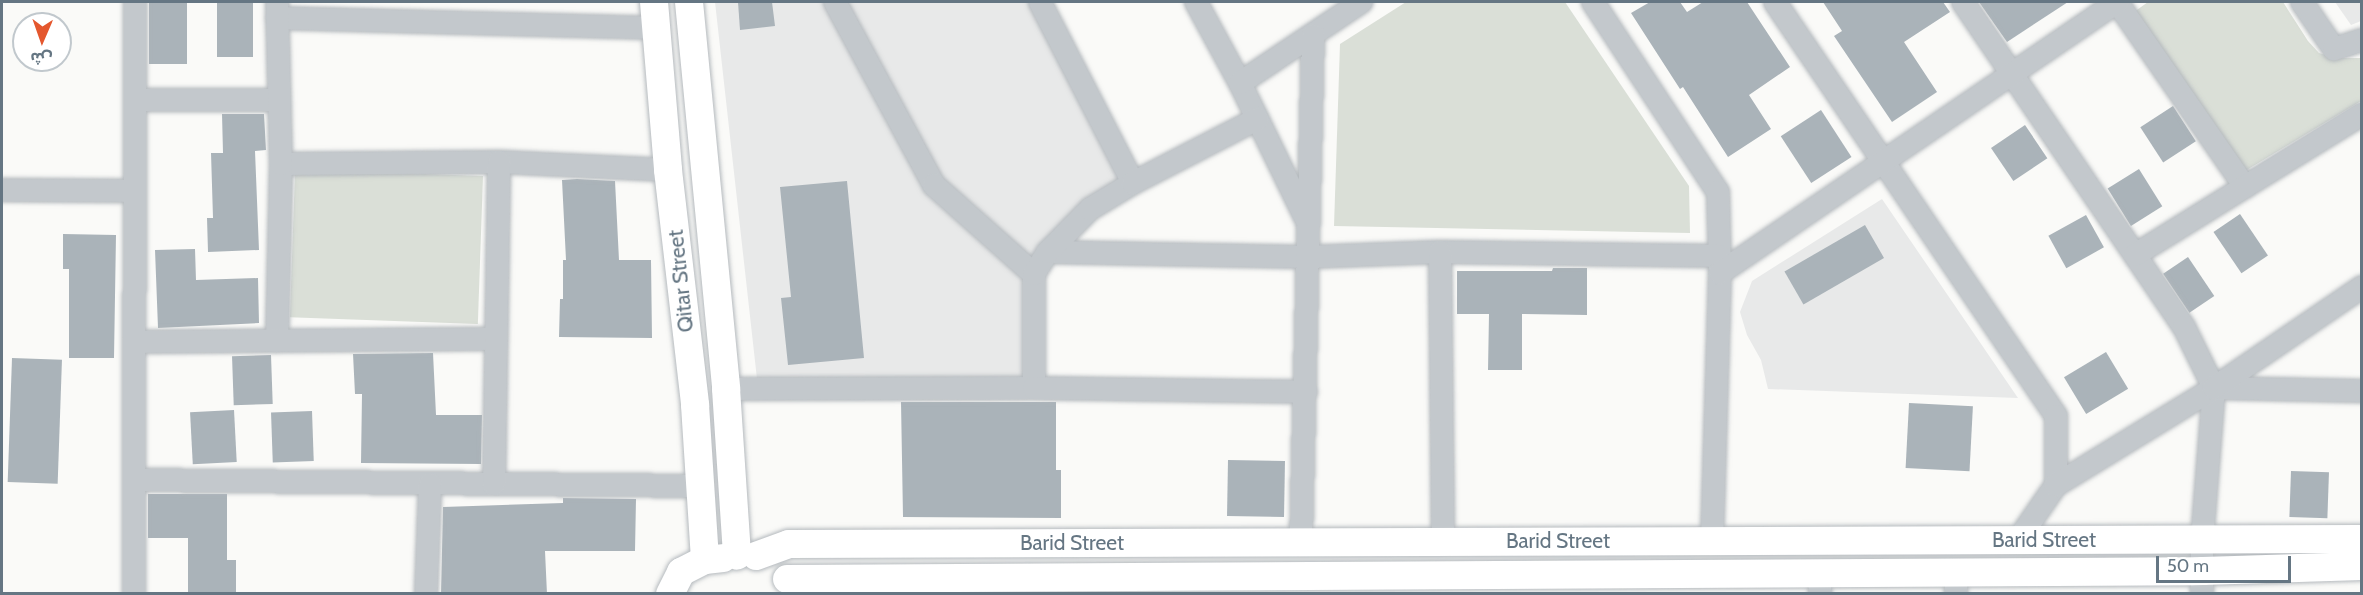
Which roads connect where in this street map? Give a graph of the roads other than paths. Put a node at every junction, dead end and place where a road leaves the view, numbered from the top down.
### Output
1 (135, 2) edge
2 (689, 2) edge
3 (835, 2) edge
4 (1040, 2) edge
5 (1196, 2) edge
6 (1361, 2) edge
7 (1593, 2) edge
8 (1775, 2) edge
9 (1963, 2) edge
10 (2117, 2) edge
11 (2302, 2) edge
12 (277, 10) edge
13 (656, 15) edge
14 (1313, 35) junction
15 (2361, 40) edge
16 (697, 64) junction
17 (660, 71) junction
18 (2011, 74) junction
19 (1240, 83) junction
20 (135, 100) junction
21 (279, 100) junction
22 (2361, 114) edge
23 (1257, 119) junction
24 (1883, 161) junction
25 (499, 162) junction
26 (281, 164) junction
27 (668, 170) junction
28 (1133, 183) junction
29 (2245, 187) junction
30 (2, 190) edge
31 (135, 191) junction
32 (707, 193) junction
33 (672, 198) junction
34 (1308, 223) junction
35 (1048, 252) junction
36 (1440, 252) junction
37 (2134, 255) junction
38 (1307, 257) junction
39 (1720, 264) junction
40 (1034, 274) junction
41 (2361, 287) edge
42 (496, 339) junction
43 (277, 341) junction
44 (134, 342) junction
45 (1034, 388) junction
46 (2214, 388) junction
47 (726, 389) junction
48 (2361, 391) edge
49 (1306, 392) junction
50 (134, 480) junction
51 (430, 484) junction
52 (494, 484) junction
53 (2056, 485) junction
54 (701, 486) junction
55 (2361, 538) edge
56 (2202, 539) junction
57 (2018, 540) junction
58 (1712, 541) junction
59 (1301, 542) junction
60 (1443, 542) junction
61 (746, 556) junction
62 (705, 560) junction
63 (2361, 566) edge
64 (2202, 582) edge
65 (1956, 583) edge
66 (1683, 584) edge
67 (1820, 584) edge
68 (1186, 585) edge
69 (1444, 585) edge
70 (787, 586) edge
71 (134, 594) edge
72 (426, 594) edge
73 (670, 594) edge

1 - 20 street
2 - 16 main road, Qitar Street
3 - 40 street
4 - 28 street
5 - 19 street
6 - 14 street
7 - 39 street
8 - 24 street
9 - 18 street
10 - 18 street
10 - 29 street
11 - 15 street
12 - 13 street
12 - 21 street
13 - 17 main road, Qitar Street
14 - 19 street
14 - 34 street
16 - 17 main road
16 - 32 main road, Qitar Street
17 - 27 main road, Qitar Street
18 - 24 street
18 - 37 street
19 - 23 street
20 - 21 street
20 - 31 street
21 - 26 street
22 - 29 street
23 - 28 street
23 - 34 street
24 - 39 street
24 - 53 street
25 - 26 street
25 - 27 street
25 - 42 street
26 - 43 street
27 - 33 main road, Qitar Street
28 - 35 street
29 - 37 street
30 - 31 street
31 - 44 street
32 - 33 main road
32 - 47 main road, Qitar Street
33 - 54 main road, Qitar Street
34 - 38 street
35 - 38 street
35 - 40 street
36 - 38 street
36 - 39 street
36 - 60 street
37 - 46 street
38 - 49 street
39 - 58 street
40 - 45 street
41 - 46 street
42 - 43 street
42 - 52 street
43 - 44 street
44 - 50 street
45 - 47 street
45 - 49 street
46 - 48 street
46 - 53 street
46 - 56 street
47 - 61 main road, Qitar Street
49 - 59 street
50 - 51 street
50 - 71 street
51 - 52 street
51 - 72 street
52 - 54 street
53 - 57 street
54 - 62 main road, Qitar Street
55 - 56 main road, Barid Street
56 - 57 main road, Barid Street
56 - 64 street
57 - 58 main road, Barid Street
58 - 60 main road, Barid Street
59 - 60 main road, Barid Street
59 - 61 main road, Barid Street
61 - 62 main road, Barid Street
61 - 70 main road
62 - 73 main road
63 - 64 main road, Barid Street
64 - 65 main road, Barid Street
65 - 67 main road, Barid Street
66 - 67 main road, Barid Street
66 - 69 main road, Barid Street
68 - 69 main road, Barid Street
68 - 70 main road, Barid Street

